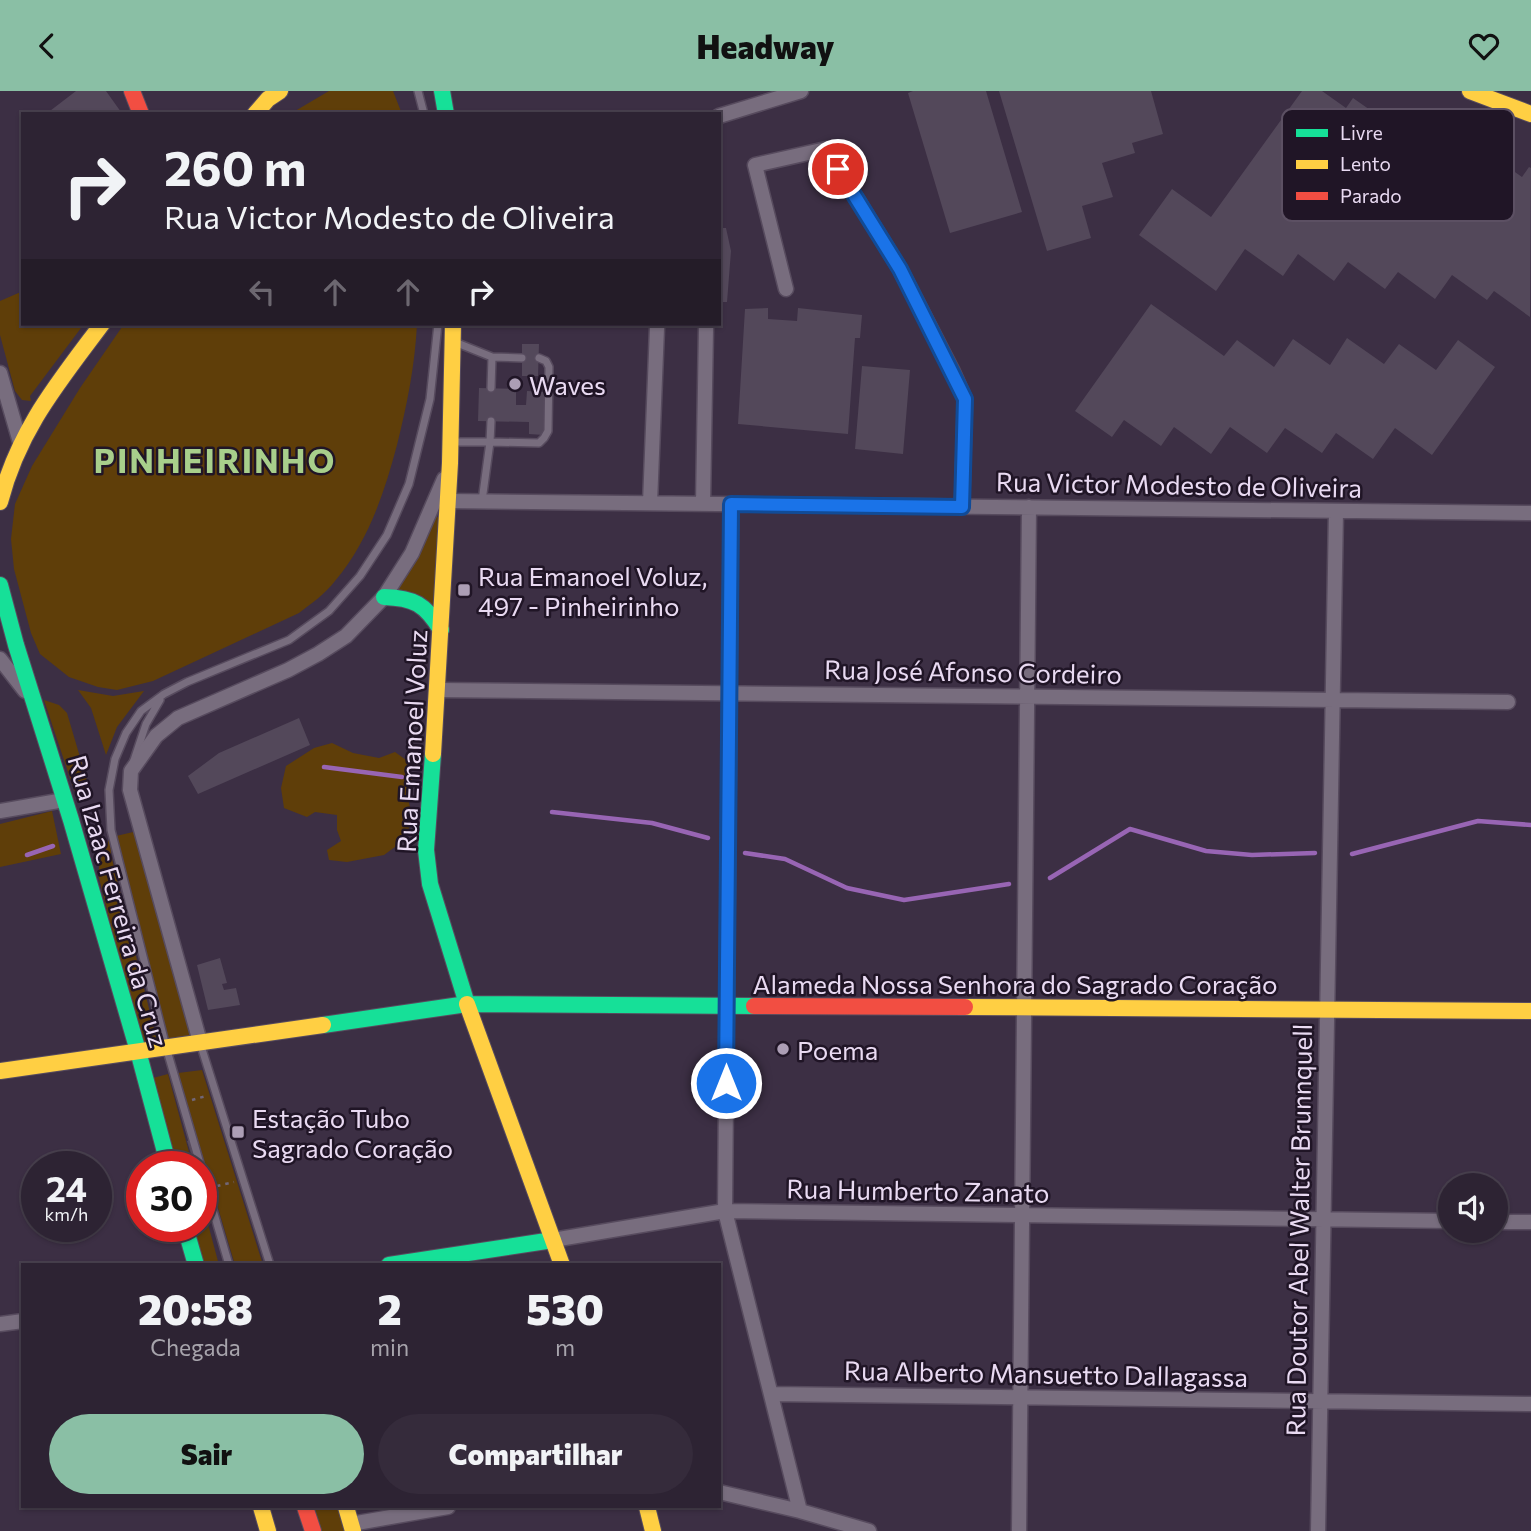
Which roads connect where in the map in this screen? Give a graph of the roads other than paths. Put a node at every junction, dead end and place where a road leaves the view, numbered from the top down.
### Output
1 (132, 91) edge
2 (281, 91) edge
3 (418, 91) edge
4 (442, 91) edge
5 (802, 91) edge
6 (1470, 91) edge
7 (140, 112) edge
8 (257, 112) edge
9 (423, 112) edge
10 (446, 112) edge
11 (1531, 114) edge
12 (721, 115) edge
13 (786, 289) dead end
14 (101, 326) edge
15 (438, 326) edge
16 (453, 326) edge
17 (657, 328) dead end
18 (706, 328) dead end
19 (452, 341) junction
20 (492, 357) junction
21 (522, 358) dead end
22 (539, 358) dead end
23 (0, 373) edge
24 (491, 388) dead end
25 (491, 421) dead end
26 (20, 442) junction
27 (449, 442) junction
28 (490, 442) junction
29 (450, 463) junction
30 (448, 501) junction
31 (482, 501) junction
32 (0, 502) edge
33 (650, 503) junction
34 (703, 504) junction
35 (731, 504) junction
36 (962, 507) junction
37 (1029, 507) junction
38 (1336, 511) junction
39 (1531, 513) edge
40 (0, 585) edge
41 (384, 597) junction
42 (442, 630) junction
43 (0, 659) edge
44 (438, 689) junction
45 (729, 693) junction
46 (164, 694) junction
47 (1027, 697) junction
48 (1332, 700) junction
49 (33, 701) junction
50 (1508, 702) dead end
51 (131, 771) junction
52 (64, 800) junction
53 (0, 811) edge
54 (467, 1003) junction
55 (727, 1005) junction
56 (1024, 1007) junction
57 (1327, 1009) junction
58 (1531, 1011) edge
59 (200, 1042) junction
60 (166, 1047) junction
61 (138, 1051) junction
62 (0, 1071) edge
63 (165, 1151) edge
64 (196, 1151) edge
65 (725, 1212) junction
66 (1022, 1215) junction
67 (1323, 1219) junction
68 (1438, 1221) edge
69 (1508, 1222) edge
70 (1531, 1222) edge
71 (217, 1223) edge
72 (552, 1240) junction
73 (189, 1242) edge
74 (195, 1263) edge
75 (228, 1263) edge
76 (269, 1263) edge
77 (402, 1263) edge
78 (561, 1263) edge
79 (21, 1321) edge
80 (0, 1324) edge
81 (771, 1394) junction
82 (1020, 1397) junction
83 (1320, 1401) junction
84 (1531, 1404) edge
85 (721, 1492) edge
86 (261, 1508) edge
87 (305, 1508) edge
88 (346, 1508) edge
89 (443, 1508) edge
90 (647, 1508) edge
91 (800, 1511) junction
92 (352, 1528) edge
93 (268, 1531) edge
94 (310, 1531) edge
95 (653, 1531) edge
96 (869, 1531) edge
97 (1019, 1531) edge
98 (1318, 1531) edge

1 - 7 main road
2 - 8 main road
3 - 9 lane
4 - 10 main road
5 - 12 street
6 - 11 main road
13 - 36 street
14 - 26 main road
15 - 46 lane
16 - 19 main road, Rua Emanoel Voluz
17 - 33 street
18 - 34 street
19 - 20 lane
19 - 27 main road, Rua Emanoel Voluz
20 - 21 lane
20 - 24 lane
22 - 28 lane
23 - 26 street
25 - 28 lane
26 - 32 main road
27 - 28 lane
27 - 29 main road, Rua Emanoel Voluz
28 - 31 lane
29 - 30 main road, Rua Emanoel Voluz
29 - 41 street
30 - 31 street, Rua Victor Modesto de Oliveira
30 - 42 main road, Rua Emanoel Voluz
31 - 33 street, Rua Victor Modesto de Oliveira
33 - 34 street, Rua Victor Modesto de Oliveira
34 - 35 street, Rua Victor Modesto de Oliveira
35 - 36 street, Rua Victor Modesto de Oliveira
35 - 45 street
36 - 37 street, Rua Victor Modesto de Oliveira
37 - 38 street, Rua Victor Modesto de Oliveira
37 - 47 street
38 - 39 street, Rua Victor Modesto de Oliveira
38 - 48 street, Rua Doutor Abel Walter Brunnquell
40 - 49 main road
41 - 42 main road
41 - 51 street
42 - 44 main road, Rua Emanoel Voluz
43 - 49 street, Rua Izaac Ferreira da Cruz
44 - 45 street, Rua José Afonso Cordeiro
44 - 54 main road, Rua Emanoel Voluz
45 - 47 street, Rua José Afonso Cordeiro
45 - 55 street
46 - 51 lane
46 - 60 lane
47 - 48 street, Rua José Afonso Cordeiro
47 - 56 street
48 - 50 street, Rua José Afonso Cordeiro
48 - 57 street, Rua Doutor Abel Walter Brunnquell
49 - 52 main road, Rua Izaac Ferreira da Cruz
51 - 59 street
52 - 53 street
52 - 61 main road, Rua Izaac Ferreira da Cruz
54 - 55 main road, Alameda Nossa Senhora do Sagrado Coração
54 - 59 main road, Alameda Nossa Senhora do Sagrado Coração
54 - 72 main road, Rua Emanoel Voluz
55 - 56 main road, Alameda Nossa Senhora do Sagrado Coração
55 - 65 street
56 - 57 main road, Alameda Nossa Senhora do Sagrado Coração
56 - 66 street
57 - 58 main road, Alameda Nossa Senhora do Sagrado Coração
57 - 67 street, Rua Doutor Abel Walter Brunnquell
59 - 60 main road, Alameda Nossa Senhora do Sagrado Coração
59 - 76 lane
60 - 61 main road, Alameda Nossa Senhora do Sagrado Coração
60 - 64 lane
61 - 62 main road, Alameda Nossa Senhora do Sagrado Coração
61 - 63 main road, Rua Izaac Ferreira da Cruz
65 - 66 street, Rua Humberto Zanato
65 - 72 street, Rua Humberto Zanato
65 - 81 street
66 - 67 street, Rua Humberto Zanato
66 - 82 street
67 - 68 street, Rua Humberto Zanato
67 - 83 street, Rua Doutor Abel Walter Brunnquell
69 - 70 street
71 - 75 lane
72 - 77 main road, Rua Humberto Zanato
72 - 78 main road, Rua Emanoel Voluz
73 - 74 main road
79 - 80 street
81 - 82 street, Rua Alberto Mansuetto Dallagassa
81 - 91 street
82 - 83 street, Rua Alberto Mansuetto Dallagassa
82 - 97 street
83 - 84 street, Rua Alberto Mansuetto Dallagassa
83 - 98 street, Rua Doutor Abel Walter Brunnquell
85 - 91 street
86 - 93 main road
87 - 94 main road
88 - 92 main road
89 - 92 street
90 - 95 main road
91 - 96 street

